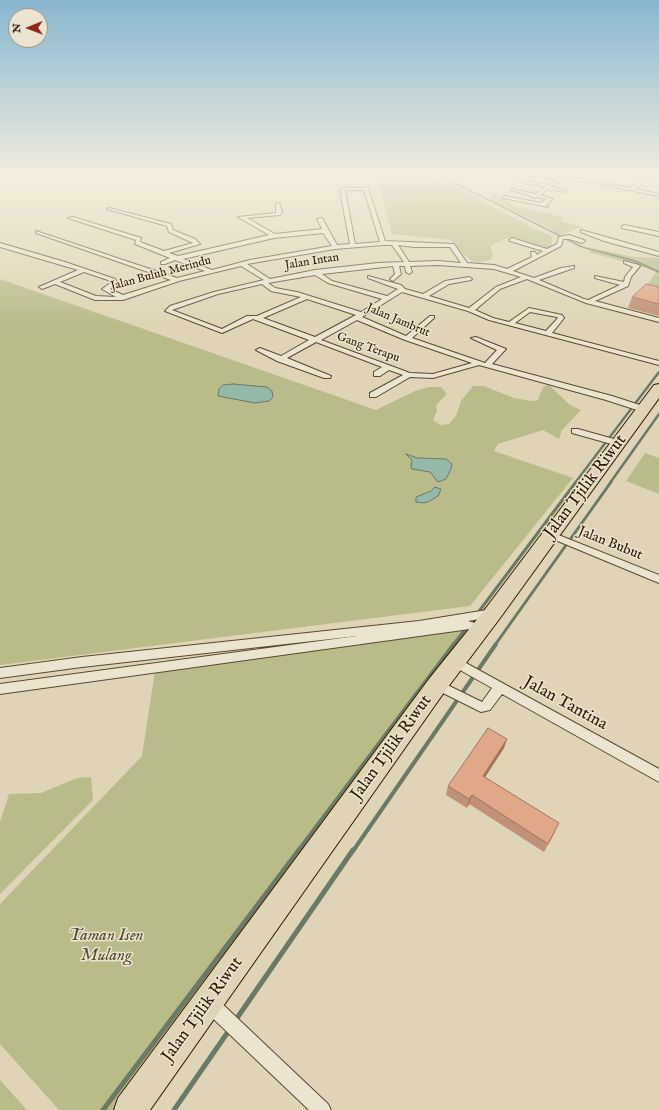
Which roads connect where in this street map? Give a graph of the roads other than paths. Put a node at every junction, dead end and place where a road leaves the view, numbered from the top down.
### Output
1 (90, 224) edge
2 (165, 224) edge
3 (253, 224) edge
4 (322, 224) edge
5 (349, 224) edge
6 (377, 224) edge
7 (624, 227) dead end
8 (325, 231) junction
9 (583, 231) dead end
10 (38, 232) dead end
11 (659, 234) edge
12 (274, 236) junction
13 (512, 240) dead end
14 (582, 241) dead end
15 (383, 243) junction
16 (394, 243) junction
17 (0, 245) edge
18 (305, 245) dead end
19 (354, 246) junction
20 (335, 247) junction
21 (311, 251) junction
22 (547, 251) junction
23 (165, 253) junction
24 (659, 254) edge
25 (177, 257) junction
26 (626, 262) dead end
27 (163, 263) dead end
28 (407, 263) junction
29 (242, 264) junction
30 (395, 264) junction
31 (465, 264) junction
32 (572, 267) dead end
33 (84, 270) junction
34 (329, 270) junction
35 (210, 271) junction
36 (508, 271) junction
37 (315, 272) junction
38 (409, 272) dead end
39 (597, 276) dead end
40 (333, 277) dead end
41 (370, 277) dead end
42 (527, 277) junction
43 (393, 279) dead end
44 (469, 279) dead end
45 (177, 280) junction
46 (534, 280) junction
47 (266, 281) junction
48 (54, 282) junction
49 (626, 285) junction
50 (42, 287) dead end
51 (403, 290) junction
52 (424, 296) junction
53 (307, 297) junction
54 (121, 298) junction
55 (387, 298) junction
56 (588, 302) junction
57 (107, 304) dead end
58 (470, 310) junction
59 (358, 315) junction
60 (255, 317) junction
61 (432, 317) dead end
62 (659, 320) edge
63 (510, 324) junction
64 (547, 334) junction
65 (474, 338) dead end
66 (407, 339) junction
67 (313, 340) junction
68 (260, 350) dead end
69 (280, 359) junction
70 (479, 362) junction
71 (659, 362) edge
72 (488, 364) junction
73 (388, 366) junction
74 (376, 374) dead end
75 (409, 375) junction
76 (326, 376) dead end
77 (374, 395) dead end
78 (654, 395) edge
79 (574, 431) dead end
80 (618, 443) junction
81 (551, 535) junction
82 (659, 579) edge
83 (487, 621) junction
84 (455, 662) junction
85 (0, 673) edge
86 (437, 685) junction
87 (499, 688) junction
88 (0, 689) edge
89 (659, 776) edge
90 (209, 1002) junction
91 (130, 1110) edge
92 (322, 1110) edge

1 - 23 street
2 - 23 street
3 - 12 street
4 - 8 street
5 - 19 street
6 - 15 street
7 - 11 street
8 - 12 street
8 - 20 street
9 - 24 street
10 - 45 street
12 - 25 street
13 - 22 street
14 - 22 street
15 - 16 street, Jalan Buluh Merindu
15 - 19 street, Jalan Buluh Merindu
16 - 28 street
16 - 31 street, Jalan Buluh Merindu
17 - 33 street
18 - 21 street
19 - 20 street, Jalan Buluh Merindu
20 - 21 street, Jalan Buluh Merindu
21 - 29 street, Jalan Buluh Merindu
22 - 36 street
23 - 25 street
25 - 27 street
25 - 35 street
26 - 49 street
28 - 30 street, Jalan Intan
28 - 31 street, Jalan Intan
28 - 38 street
29 - 35 street, Jalan Buluh Merindu
29 - 47 street
30 - 34 street, Jalan Intan
30 - 43 street
31 - 36 street, Jalan Intan
32 - 46 street
33 - 48 street
33 - 54 street
34 - 37 street, Jalan Intan
34 - 40 street
35 - 45 street, Jalan Buluh Merindu
36 - 42 street, Jalan Intan
37 - 47 street, Jalan Intan
37 - 55 street
39 - 49 street
41 - 51 street
42 - 46 street, Jalan Intan
42 - 58 street
44 - 52 street
45 - 54 street, Jalan Buluh Merindu
46 - 56 street, Jalan Intan
47 - 53 street
47 - 60 street, Jalan Intan
48 - 50 street
48 - 54 street, Jalan Buluh Merindu
49 - 56 street
51 - 52 street
51 - 55 street, Jalan Jambrut
52 - 58 street
53 - 59 street
53 - 60 street
54 - 57 street
55 - 59 street, Jalan Jambrut
56 - 62 street, Jalan Intan
58 - 63 street
59 - 66 street, Jalan Jambrut
59 - 67 street
60 - 67 street, Gang Terapu
61 - 66 street
63 - 64 street
63 - 64 street
64 - 71 street
65 - 72 street
66 - 70 street, Jalan Jambrut
67 - 69 street
67 - 73 street, Gang Terapu
68 - 69 street
69 - 76 street
70 - 72 street, Jalan Jambrut
70 - 75 street, Gang Terapu
72 - 78 street, Jalan Jambrut
73 - 74 street
73 - 75 street, Gang Terapu
75 - 77 street
78 - 80 highway, Jalan Tjilik Riwut
79 - 80 street
80 - 81 highway, Jalan Tjilik Riwut
81 - 82 street, Jalan Bubut
81 - 83 highway, Jalan Tjilik Riwut
83 - 84 highway, Jalan Tjilik Riwut
83 - 85 street
83 - 88 street
84 - 86 highway, Jalan Tjilik Riwut
84 - 87 street, Jalan Tantina
86 - 87 street
86 - 90 highway, Jalan Tjilik Riwut
87 - 89 street, Jalan Tantina
90 - 91 highway, Jalan Tjilik Riwut
90 - 92 street

